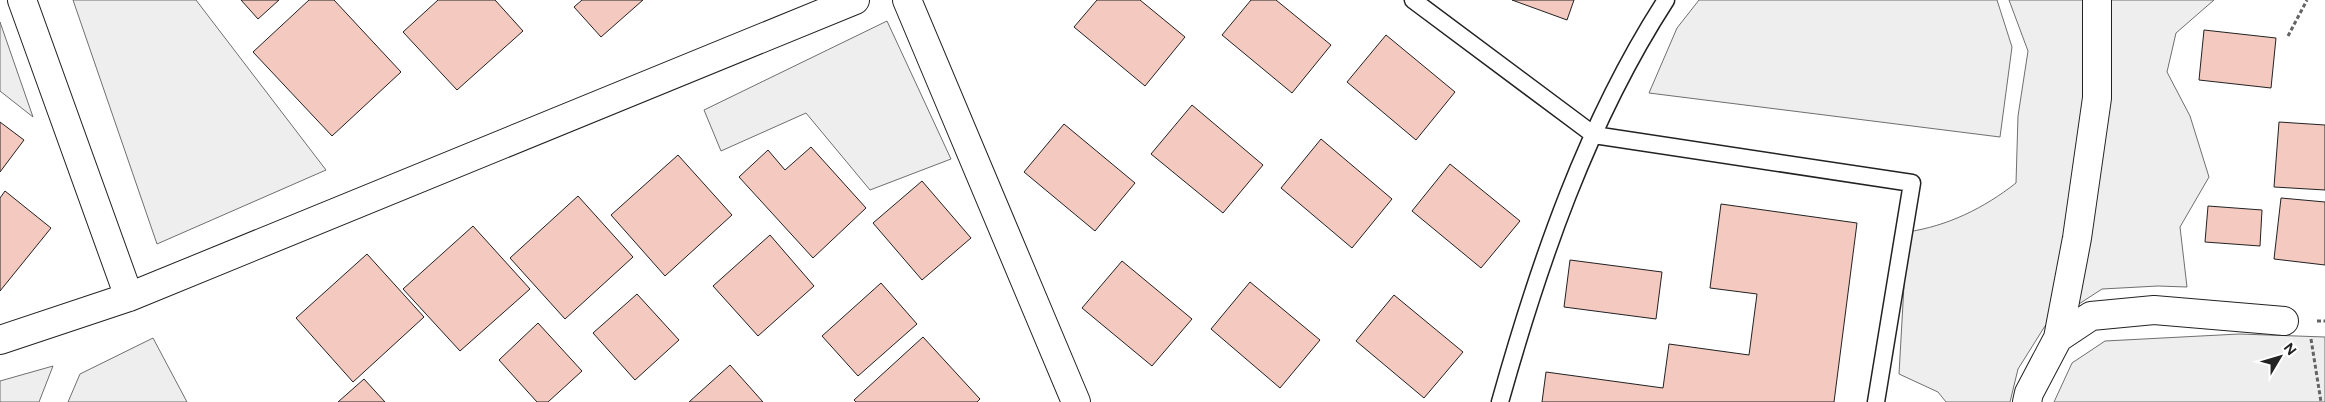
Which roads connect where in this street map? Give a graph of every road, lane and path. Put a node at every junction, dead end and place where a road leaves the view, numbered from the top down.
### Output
1 (22, 0) edge
2 (854, 0) edge
3 (907, 0) edge
4 (1413, 0) edge
5 (1666, 0) edge
6 (2097, 0) edge
7 (2307, 0) edge
8 (2288, 36) dead end
9 (1594, 135) junction
10 (130, 298) junction
11 (2284, 321) dead end
12 (2310, 330) dead end
13 (2058, 338) junction
14 (0, 340) edge
15 (1076, 402) edge
16 (1500, 402) edge
17 (1876, 402) edge
18 (2027, 402) edge
19 (2321, 402) edge

1 - 10 street
2 - 10 street
3 - 15 street
4 - 9 lane
5 - 9 lane
6 - 13 street
7 - 8 path
9 - 16 lane
9 - 17 lane
10 - 14 street
11 - 13 street
12 - 19 path
13 - 18 street

